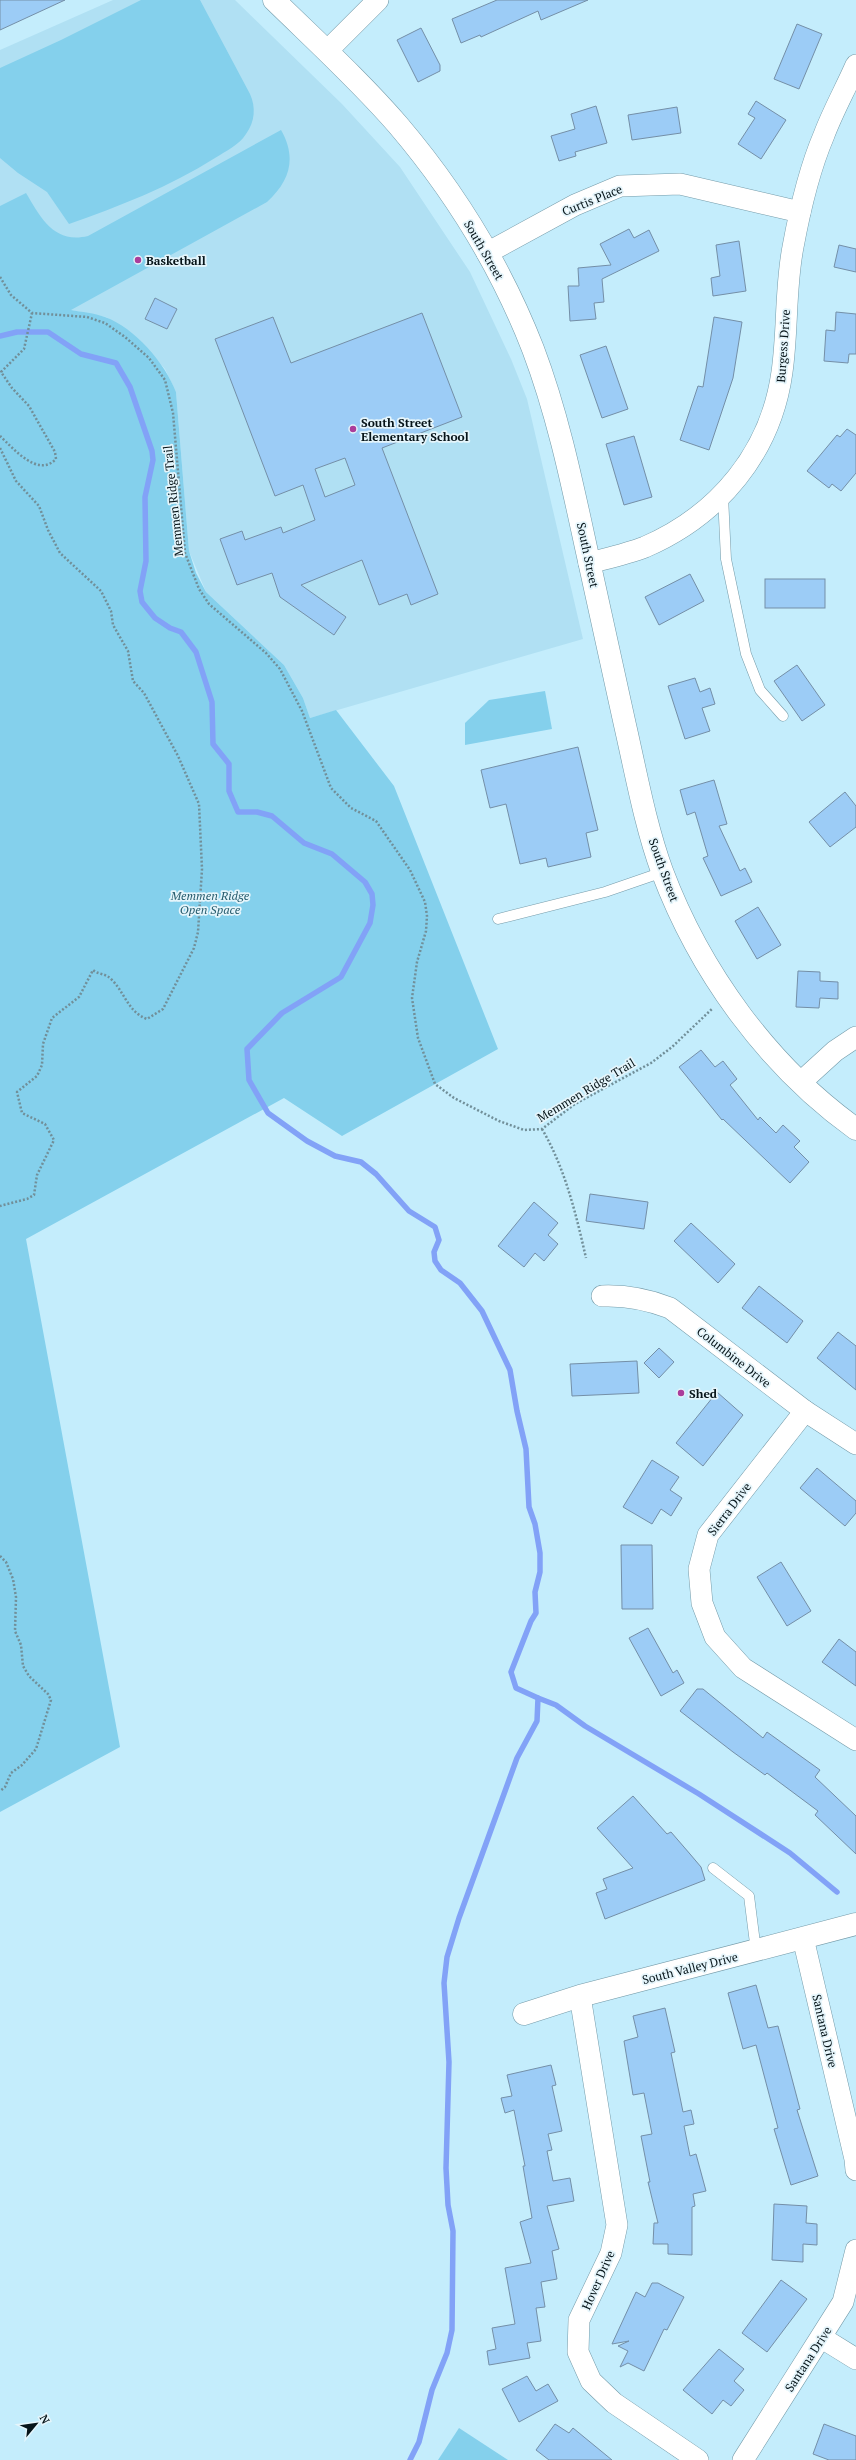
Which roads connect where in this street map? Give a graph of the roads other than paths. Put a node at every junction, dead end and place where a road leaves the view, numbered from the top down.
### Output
1 (274, 0) edge
2 (378, 0) edge
3 (327, 51) junction
4 (856, 65) edge
5 (800, 212) junction
6 (487, 253) junction
7 (723, 496) junction
8 (589, 563) junction
9 (782, 716) dead end
10 (663, 872) junction
11 (498, 919) dead end
12 (856, 1037) edge
13 (801, 1082) junction
14 (856, 1129) edge
15 (602, 1296) dead end
16 (805, 1411) junction
17 (856, 1444) edge
18 (856, 1740) edge
19 (713, 1868) dead end
20 (856, 1924) edge
21 (803, 1938) junction
22 (756, 1951) junction
23 (580, 1996) junction
24 (524, 2014) dead end
25 (856, 2163) edge
26 (856, 2250) edge
27 (822, 2338) junction
28 (856, 2359) edge
29 (698, 2460) edge
30 (742, 2460) edge

1 - 3 street, South Street
2 - 3 street
3 - 6 street, South Street
4 - 5 street, Burgess Drive
5 - 6 street, Curtis Place
5 - 7 street, Burgess Drive
6 - 8 street, South Street
7 - 8 street, Burgess Drive
7 - 9 lane
8 - 10 street, South Street
10 - 11 lane
10 - 13 street, South Street
12 - 13 street
13 - 14 street, South Street
15 - 16 street, Columbine Drive
16 - 17 street, Columbine Drive
16 - 18 street, Sierra Drive
19 - 22 lane
20 - 21 street, South Valley Drive
21 - 22 street, South Valley Drive
21 - 25 street, Santana Drive
22 - 23 street, South Valley Drive
23 - 24 street, South Valley Drive
23 - 29 street, Hover Drive
26 - 27 street, Santana Drive
27 - 28 street
27 - 30 street, Santana Drive

